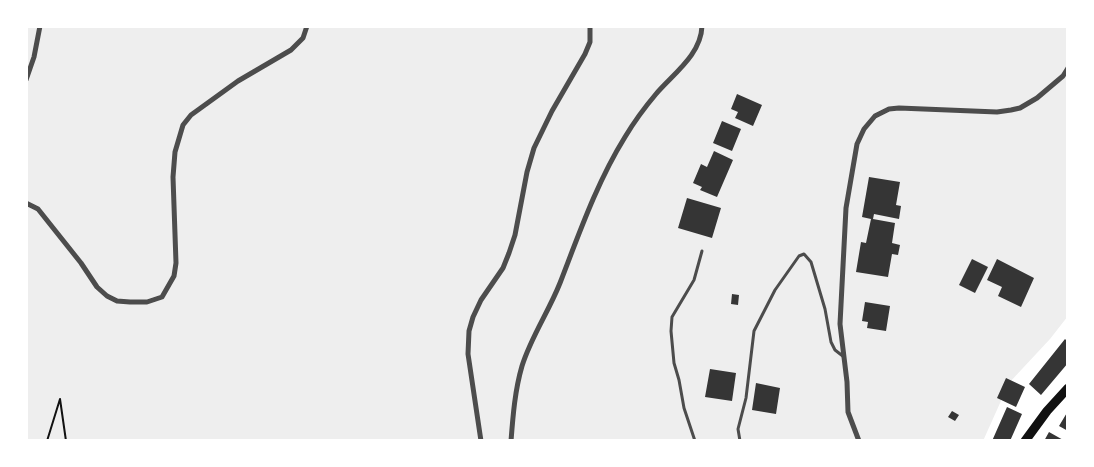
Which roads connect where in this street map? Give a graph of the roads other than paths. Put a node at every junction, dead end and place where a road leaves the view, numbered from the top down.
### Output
1 (40, 26) edge
2 (307, 26) edge
3 (590, 26) edge
4 (702, 26) edge
5 (1068, 68) edge
6 (26, 80) edge
7 (26, 203) edge
8 (702, 251) dead end
9 (844, 357) junction
10 (1068, 388) edge
11 (481, 441) edge
12 (511, 441) edge
13 (695, 441) edge
14 (740, 441) edge
15 (858, 441) edge
16 (1025, 441) edge

1 - 6 street
2 - 7 street
3 - 11 street
4 - 12 street
5 - 9 street
8 - 13 lane
9 - 14 lane
9 - 15 street
10 - 16 main road

